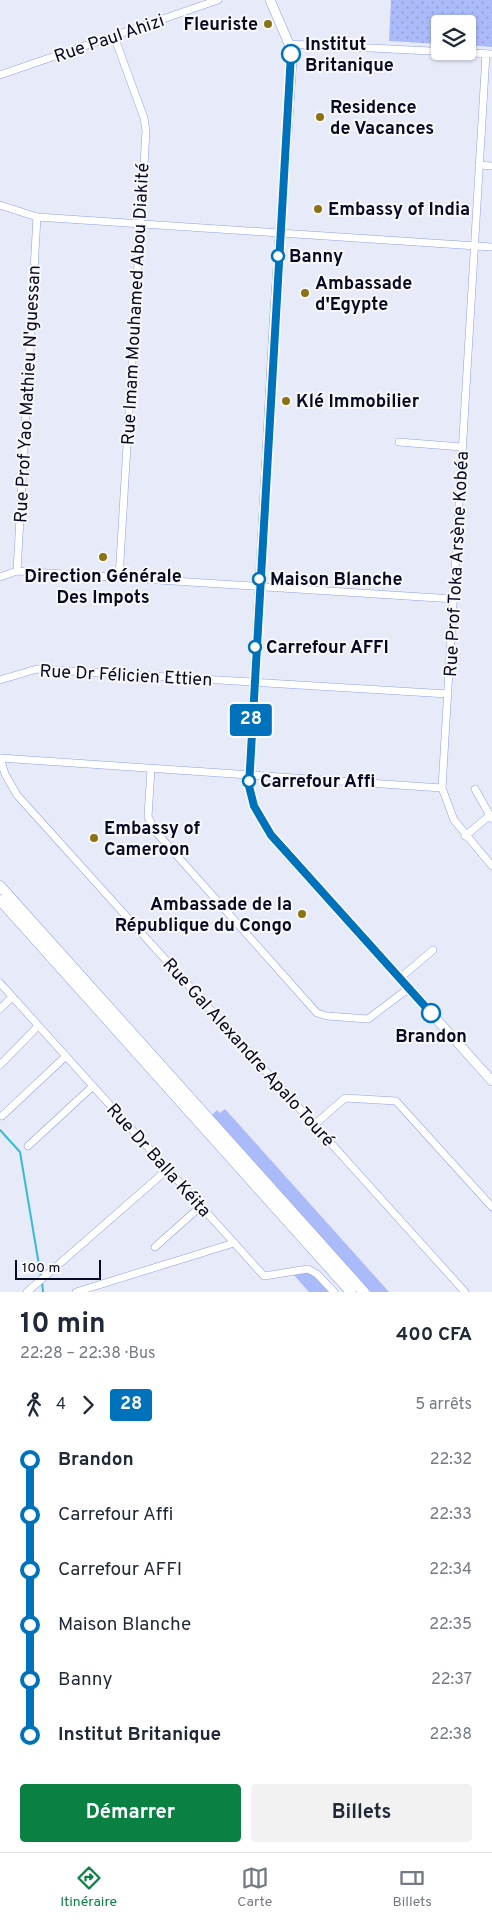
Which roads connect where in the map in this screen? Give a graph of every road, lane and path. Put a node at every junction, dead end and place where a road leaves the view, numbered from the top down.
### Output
1 (218, 0) edge
2 (270, 0) edge
3 (114, 36) junction
4 (289, 44) junction
5 (489, 54) edge
6 (0, 75) edge
7 (479, 165) junction
8 (492, 166) edge
9 (0, 205) edge
10 (37, 217) junction
11 (140, 226) junction
12 (280, 233) junction
13 (473, 246) junction
14 (492, 247) edge
15 (399, 442) dead end
16 (462, 447) junction
17 (17, 571) junction
18 (0, 576) edge
19 (119, 578) junction
20 (259, 586) junction
21 (454, 599) junction
22 (0, 680) edge
23 (253, 681) junction
24 (448, 694) junction
25 (2, 760) edge
26 (151, 769) junction
27 (249, 775) junction
28 (442, 788) junction
29 (475, 790) dead end
30 (491, 817) edge
31 (465, 836) junction
32 (492, 866) edge
33 (0, 886) edge
34 (0, 900) edge
35 (434, 950) dead end
36 (400, 978) junction
37 (0, 983) edge
38 (409, 988) junction
39 (12, 997) junction
40 (0, 1009) edge
41 (38, 1026) junction
42 (66, 1056) junction
43 (0, 1064) edge
44 (492, 1081) edge
45 (93, 1086) junction
46 (2, 1116) dead end
47 (314, 1125) junction
48 (28, 1146) dead end
49 (168, 1169) junction
50 (201, 1206) junction
51 (492, 1206) edge
52 (234, 1243) junction
53 (155, 1247) dead end
54 (27, 1292) edge
55 (76, 1292) edge
56 (334, 1292) edge
57 (351, 1292) edge
58 (364, 1292) edge
59 (465, 1292) edge

1 - 3 street, Rue Paul Ahizi
2 - 4 main road
3 - 6 street, Rue Paul Ahizi
3 - 11 street, Rue Imam Mouhamed Abou Diakité
4 - 5 street
4 - 12 main road
5 - 7 street, Rue Prof Toka Arsène Kobéa
7 - 8 street
7 - 13 street, Rue Prof Toka Arsène Kobéa
9 - 10 street
10 - 11 street
10 - 17 street, Rue Prof Yao Mathieu N'guessan
11 - 12 street
11 - 19 street, Rue Imam Mouhamed Abou Diakité
12 - 13 street
12 - 20 main road
13 - 14 street
13 - 16 street, Rue Prof Toka Arsène Kobéa
15 - 16 street
16 - 21 street, Rue Prof Toka Arsène Kobéa
17 - 18 street
17 - 19 street
19 - 20 street
20 - 21 street
20 - 23 main road
21 - 24 street, Rue Prof Toka Arsène Kobéa
22 - 23 street, Rue Dr Félicien Ettien
23 - 24 street, Rue Dr Félicien Ettien
23 - 27 main road
24 - 28 street, Rue Prof Toka Arsène Kobéa
25 - 26 street
25 - 47 street, Rue Gal Alexandre Apalo Touré
26 - 27 street
26 - 38 street
27 - 28 street
27 - 36 main road
28 - 31 street, Rue Prof Toka Arsène Kobéa
29 - 30 street
30 - 31 street
31 - 32 street, Rue Prof Toka Arsène Kobéa
33 - 58 highway
34 - 57 highway
35 - 36 street
36 - 38 main road
37 - 39 street, Rue Dr Balla Kéita
38 - 44 main road
39 - 40 street
39 - 41 street, Rue Dr Balla Kéita
41 - 42 street, Rue Dr Balla Kéita
41 - 43 street
42 - 45 street, Rue Dr Balla Kéita
42 - 46 street
45 - 48 street
45 - 49 street, Rue Dr Balla Kéita
47 - 51 street
47 - 59 street, Rue Gal Alexandre Apalo Touré
49 - 50 street, Rue Dr Balla Kéita
49 - 54 street
50 - 52 street, Rue Dr Balla Kéita
50 - 53 street
52 - 55 street
52 - 56 street, Rue Dr Balla Kéita

